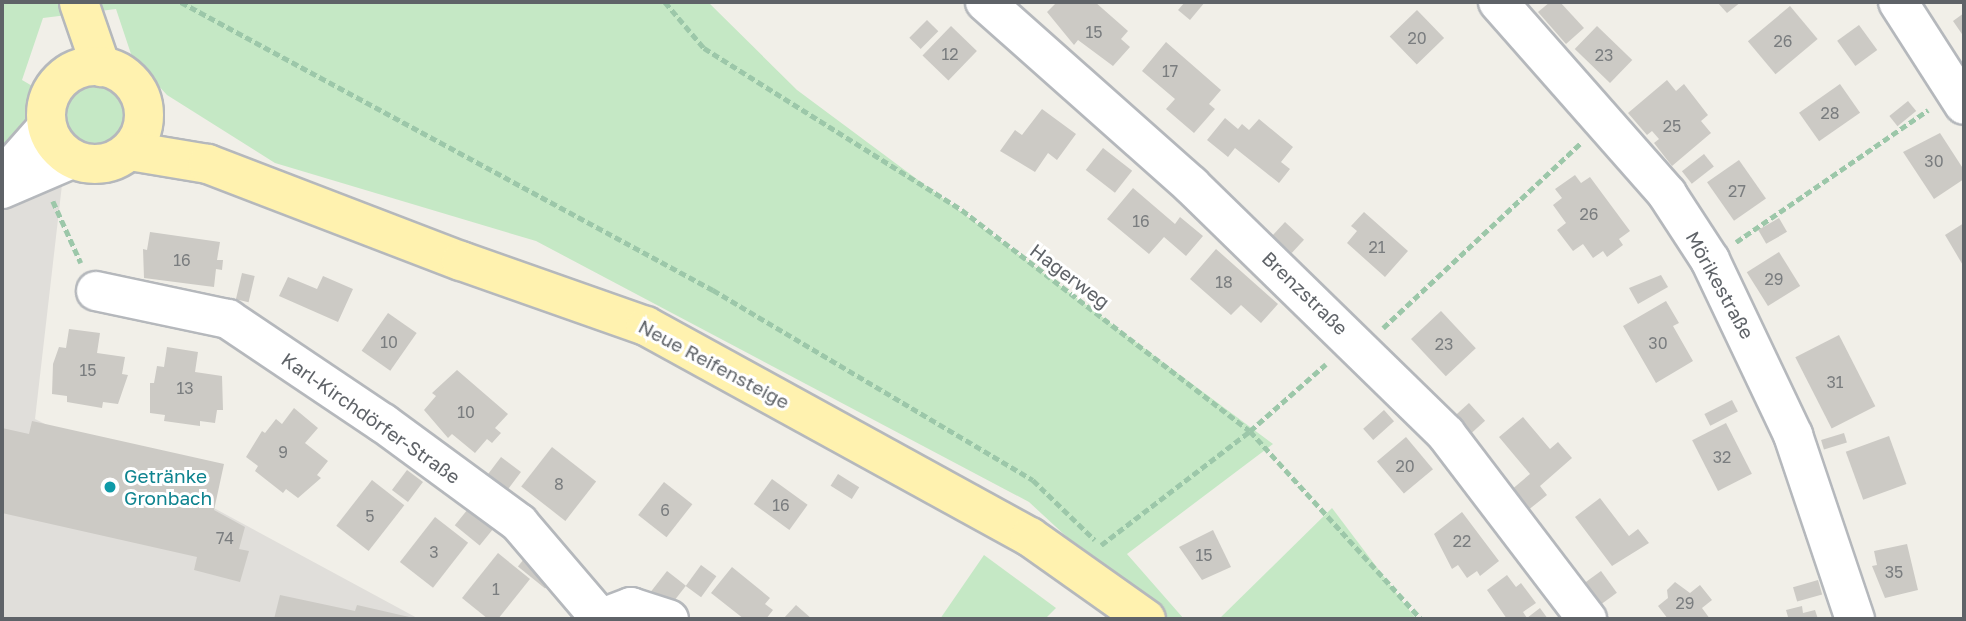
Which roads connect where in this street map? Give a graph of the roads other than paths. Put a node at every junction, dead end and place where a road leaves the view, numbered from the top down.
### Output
1 (1498, 2) edge
2 (1909, 5) edge
3 (1002, 6) edge
4 (81, 12) edge
5 (90, 68) junction
6 (1960, 98) edge
7 (145, 115) junction
8 (47, 127) junction
9 (130, 151) junction
10 (72, 159) junction
11 (208, 164) junction
12 (2, 178) edge
13 (2, 188) edge
14 (96, 291) road end
15 (601, 619) edge
16 (669, 619) edge
17 (1146, 619) edge
18 (1587, 619) edge
19 (1855, 619) edge

1 - 19 street, Mörikestraße
2 - 6 street
3 - 18 street, Brenzstraße
4 - 5 main road
5 - 7 main road
5 - 8 main road
7 - 9 main road
7 - 11 main road, Neue Reifensteige
8 - 10 main road
8 - 12 street
9 - 10 main road
9 - 11 main road, Neue Reifensteige
10 - 13 street
11 - 17 main road, Neue Reifensteige
14 - 15 street, Karl-Kirchdörfer-Straße
15 - 16 street

